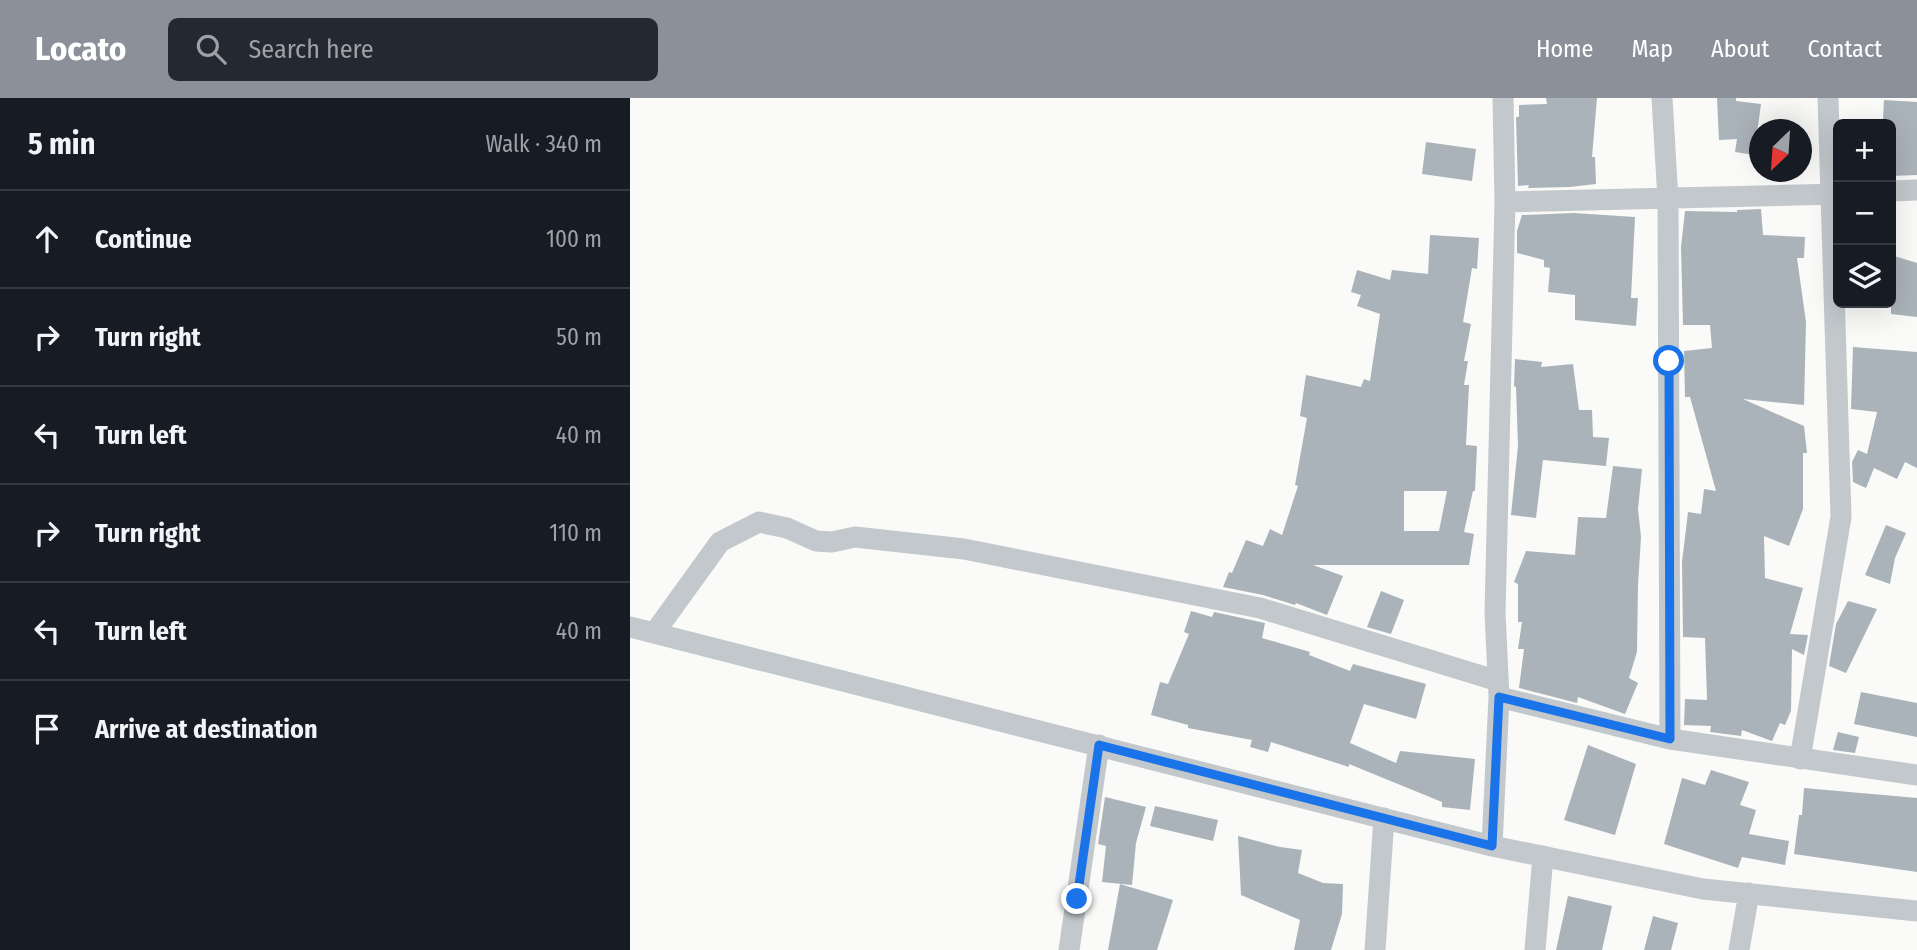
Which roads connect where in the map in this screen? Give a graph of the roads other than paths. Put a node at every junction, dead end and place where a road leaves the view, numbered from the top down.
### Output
1 (1503, 98) edge
2 (1662, 98) edge
3 (1828, 98) edge
4 (1834, 182) edge
5 (1917, 190) edge
6 (1896, 191) edge
7 (1833, 194) edge
8 (1668, 200) junction
9 (1505, 202) junction
10 (1836, 245) edge
11 (630, 627) edge
12 (655, 632) junction
13 (1498, 689) junction
14 (1670, 739) junction
15 (1099, 745) junction
16 (1800, 759) junction
17 (1917, 775) edge
18 (1384, 818) junction
19 (1492, 846) junction
20 (1543, 856) junction
21 (1749, 893) junction
22 (1917, 911) edge
23 (1069, 950) edge
24 (1375, 950) edge
25 (1535, 950) edge
26 (1739, 950) edge

1 - 9 street
2 - 8 street
3 - 4 street
5 - 6 street
7 - 8 street
8 - 9 street
8 - 14 street
9 - 13 street
10 - 16 street
11 - 12 street
12 - 13 street
12 - 15 street
13 - 14 street
13 - 19 street
14 - 16 street
15 - 18 street
15 - 23 street
16 - 17 street
18 - 19 street
18 - 24 street
19 - 20 street
20 - 21 street
20 - 25 street
21 - 22 street
21 - 26 street

